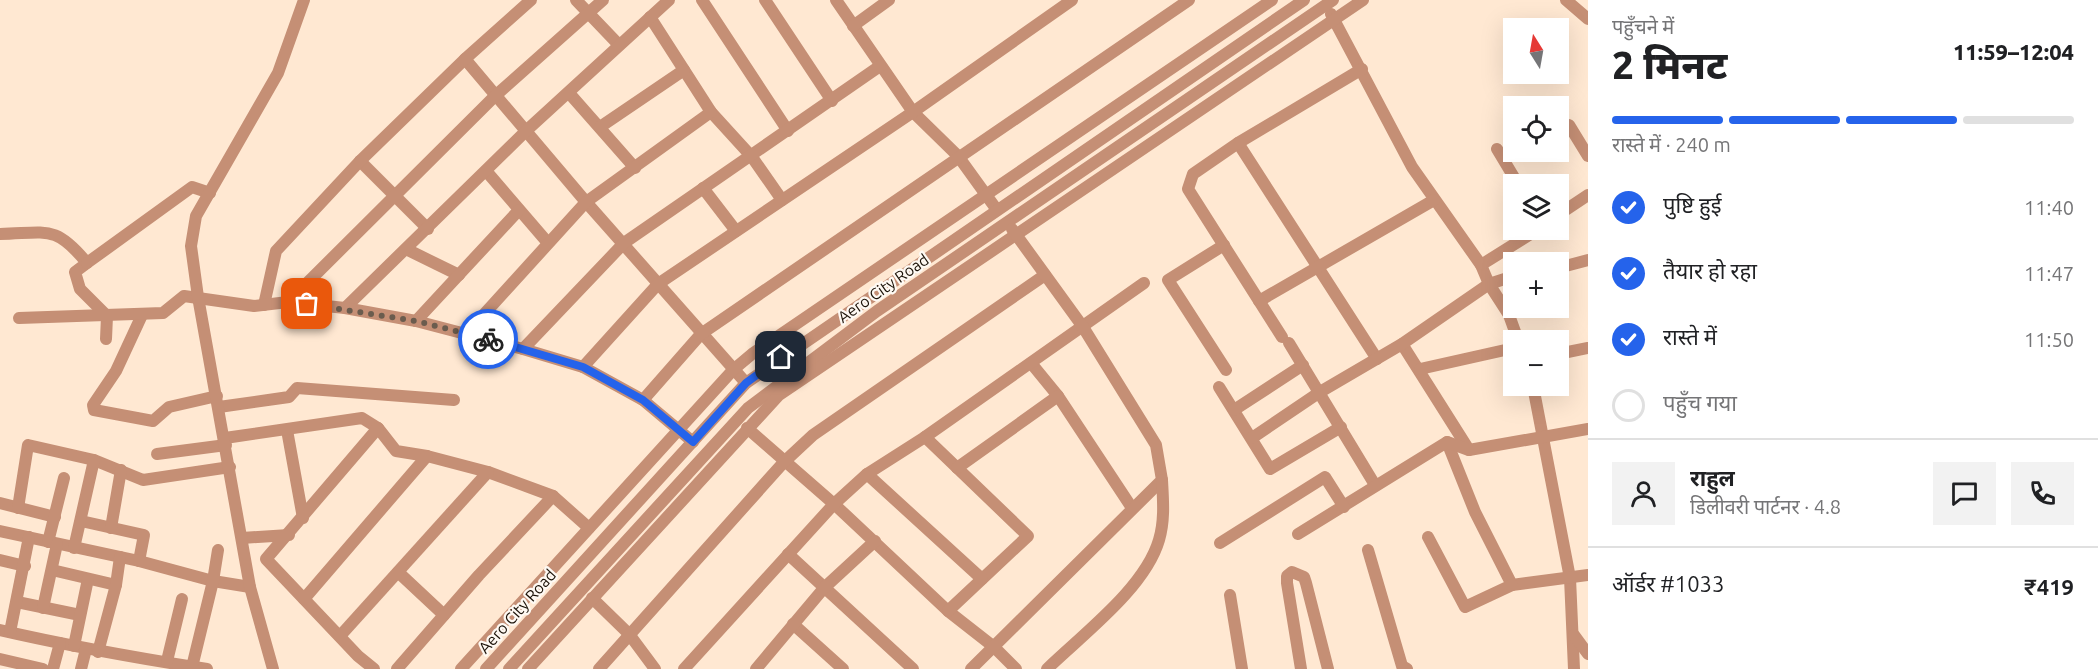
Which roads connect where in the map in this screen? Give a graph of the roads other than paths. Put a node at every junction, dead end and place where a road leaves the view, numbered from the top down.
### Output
1 (304, 0) edge
2 (531, 0) edge
3 (576, 0) edge
4 (603, 0) edge
5 (669, 0) edge
6 (702, 0) edge
7 (765, 0) edge
8 (836, 0) edge
9 (889, 0) edge
10 (1071, 0) edge
11 (1189, 0) edge
12 (1272, 0) edge
13 (1304, 0) edge
14 (1363, 0) edge
15 (1566, 0) edge
16 (1327, 2) edge
17 (588, 13) junction
18 (650, 17) junction
19 (1588, 19) edge
20 (1334, 20) junction
21 (853, 26) junction
22 (619, 45) junction
23 (465, 59) junction
24 (879, 66) junction
25 (1362, 69) junction
26 (684, 70) junction
27 (569, 93) junction
28 (495, 96) junction
29 (832, 101) junction
30 (711, 112) junction
31 (913, 112) junction
32 (1569, 125) dead end
33 (600, 127) junction
34 (527, 130) junction
35 (788, 131) junction
36 (1238, 142) junction
37 (1497, 149) dead end
38 (752, 156) junction
39 (958, 156) junction
40 (1588, 156) edge
41 (360, 161) junction
42 (635, 168) junction
43 (487, 172) junction
44 (1512, 174) edge
45 (703, 188) junction
46 (210, 193) junction
47 (986, 194) junction
48 (1588, 195) edge
49 (396, 197) junction
50 (782, 200) junction
51 (1434, 200) junction
52 (586, 202) junction
53 (1569, 208) edge
54 (519, 210) junction
55 (997, 210) junction
56 (428, 228) junction
57 (1011, 228) junction
58 (736, 231) junction
59 (0, 234) edge
60 (1521, 240) edge
61 (548, 243) junction
62 (624, 243) junction
63 (1224, 245) junction
64 (406, 249) junction
65 (1588, 252) edge
66 (1588, 260) edge
67 (87, 263) junction
68 (1569, 263) edge
69 (1481, 265) junction
70 (1569, 265) edge
71 (1316, 268) junction
72 (459, 275) junction
73 (1045, 275) junction
74 (1503, 280) edge
75 (1144, 283) dead end
76 (658, 284) junction
77 (1489, 284) junction
78 (198, 297) junction
79 (1259, 301) junction
80 (288, 302) junction
81 (264, 305) junction
82 (345, 308) junction
83 (142, 315) junction
84 (107, 316) junction
85 (19, 318) dead end
86 (416, 321) junction
87 (1083, 327) junction
88 (1514, 330) edge
89 (466, 333) junction
90 (701, 334) junction
91 (106, 339) dead end
92 (1402, 344) junction
93 (1588, 348) edge
94 (523, 349) junction
95 (1503, 350) edge
96 (1569, 352) edge
97 (1377, 359) junction
98 (1031, 363) junction
99 (1303, 365) junction
100 (583, 367) junction
101 (1420, 369) junction
102 (733, 370) junction
103 (1226, 370) dead end
104 (746, 383) junction
105 (1219, 387) dead end
106 (1320, 392) junction
107 (1058, 396) junction
108 (1535, 396) edge
109 (454, 400) dead end
110 (643, 400) junction
111 (218, 401) junction
112 (1234, 410) junction
113 (1341, 427) junction
114 (378, 428) junction
115 (747, 428) junction
116 (678, 429) junction
117 (1588, 429) edge
118 (287, 430) junction
119 (1544, 435) junction
120 (925, 437) junction
121 (1252, 438) junction
122 (225, 442) junction
123 (693, 442) junction
124 (1447, 442) junction
125 (1469, 450) junction
126 (157, 454) dead end
127 (427, 456) junction
128 (94, 460) junction
129 (784, 462) junction
130 (230, 467) junction
131 (957, 468) junction
132 (121, 470) junction
133 (488, 472) junction
134 (867, 474) junction
135 (64, 478) dead end
136 (1162, 480) junction
137 (1375, 485) junction
138 (553, 496) junction
139 (0, 503) edge
140 (834, 504) junction
141 (18, 507) junction
142 (1344, 507) junction
143 (1132, 508) junction
144 (55, 517) junction
145 (303, 518) junction
146 (81, 521) junction
147 (111, 528) junction
148 (589, 528) junction
149 (0, 531) edge
150 (1298, 534) dead end
151 (289, 535) junction
152 (29, 537) junction
153 (1428, 537) dead end
154 (242, 538) junction
155 (874, 541) junction
156 (52, 543) junction
157 (1220, 543) dead end
158 (74, 548) junction
159 (218, 550) dead end
160 (1368, 550) dead end
161 (788, 554) junction
162 (120, 557) junction
163 (0, 560) edge
164 (139, 561) junction
165 (25, 566) junction
166 (52, 570) junction
167 (398, 572) junction
168 (1588, 575) edge
169 (571, 576) junction
170 (1570, 578) junction
171 (88, 579) junction
172 (982, 579) junction
173 (213, 581) junction
174 (116, 585) junction
175 (1512, 585) junction
176 (250, 587) junction
177 (583, 588) junction
178 (824, 588) junction
179 (1230, 595) dead end
180 (592, 598) junction
181 (182, 599) dead end
182 (304, 599) junction
183 (16, 602) junction
184 (43, 608) junction
185 (948, 611) junction
186 (80, 615) junction
187 (444, 615) junction
188 (793, 624) junction
189 (5, 631) edge
190 (629, 634) junction
191 (1574, 635) junction
192 (340, 636) junction
193 (60, 643) junction
194 (994, 646) junction
195 (86, 649) junction
196 (1588, 654) edge
197 (0, 659) edge
198 (166, 664) edge
199 (24, 667) edge
200 (192, 667) junction
201 (43, 669) edge
202 (53, 669) edge
203 (81, 669) edge
204 (207, 669) edge
205 (273, 669) edge
206 (374, 669) edge
207 (397, 669) edge
208 (461, 669) edge
209 (486, 669) edge
210 (509, 669) edge
211 (528, 669) edge
212 (599, 669) edge
213 (656, 669) edge
214 (684, 669) edge
215 (756, 669) edge
216 (843, 669) edge
217 (913, 669) edge
218 (971, 669) edge
219 (1016, 669) edge
220 (1047, 669) edge
221 (1242, 669) edge
222 (1300, 669) edge
223 (1328, 669) edge
224 (1407, 669) edge
225 (1574, 669) edge

1 - 46 street
2 - 23 street
3 - 17 street
4 - 17 street
5 - 18 street
6 - 35 street
7 - 29 street
8 - 21 street
9 - 21 street
10 - 31 street
11 - 39 street
12 - 47 street
13 - 55 street, Aero City Road
14 - 20 street
15 - 19 street
16 - 20 street
16 - 57 street, Aero City Road
17 - 22 street
17 - 28 street
18 - 22 street
18 - 26 street
20 - 25 street
20 - 57 street
21 - 24 street
22 - 27 street
23 - 28 street
23 - 41 street
24 - 29 street
24 - 31 street
25 - 36 street
25 - 51 street
26 - 30 street
26 - 33 street
27 - 33 street
27 - 34 street
28 - 34 street
28 - 49 street
29 - 35 street
30 - 38 street
30 - 42 street
31 - 39 street
31 - 50 street
32 - 40 street
33 - 42 street
34 - 43 street
34 - 52 street
35 - 38 street
36 - 63 street
36 - 71 street
37 - 44 street
38 - 45 street
38 - 50 street
39 - 47 street
39 - 90 street
41 - 49 street
41 - 81 street
42 - 52 street
43 - 54 street
43 - 56 street
45 - 58 street
45 - 62 street
46 - 67 street
46 - 78 street
47 - 55 street
47 - 102 street
48 - 53 street
49 - 56 street
49 - 80 street
50 - 58 street
51 - 69 street
51 - 71 street
52 - 61 street
52 - 62 street
54 - 61 street
54 - 72 street
55 - 104 street, Aero City Road
56 - 64 street
57 - 73 street
57 - 115 street
57 - 177 street, Aero City Road
58 - 76 street
59 - 67 street
60 - 69 street
61 - 89 street
62 - 76 street
62 - 94 street
63 - 79 street
63 - 103 street
64 - 72 street
64 - 82 street
65 - 68 street
66 - 70 street
67 - 84 street
69 - 77 street
71 - 79 street
71 - 97 street
72 - 86 street
73 - 87 street
73 - 129 street
74 - 77 street
75 - 87 street
76 - 90 street
76 - 100 street
77 - 88 street
77 - 92 street
78 - 81 street
78 - 83 street
78 - 111 street
79 - 99 street
80 - 81 street
80 - 82 street
82 - 86 street
83 - 84 street
83 - 111 street
84 - 85 street
84 - 91 street
86 - 89 street
87 - 98 street
87 - 136 street
89 - 94 street
90 - 102 street
90 - 110 street
92 - 97 street
92 - 101 street
93 - 96 street
94 - 100 street
95 - 101 street
97 - 106 street
98 - 107 street
98 - 120 street
99 - 106 street
99 - 112 street
100 - 110 street
101 - 125 street
102 - 104 street
102 - 116 street
104 - 123 street, Aero City Road
105 - 112 street
106 - 113 street
106 - 121 street
107 - 131 street
107 - 143 street
108 - 119 street
109 - 111 street
110 - 116 street
111 - 122 street
112 - 121 street
113 - 121 street
113 - 137 street
114 - 118 street
114 - 127 street
114 - 145 street
115 - 129 street
115 - 180 street
116 - 123 street
116 - 148 street
117 - 119 street
118 - 122 street
118 - 145 street
119 - 125 street
119 - 170 street
120 - 131 street
120 - 134 street
122 - 126 street
122 - 130 street
123 - 169 street, Aero City Road
124 - 125 street
124 - 137 street
124 - 175 street
127 - 133 street
127 - 182 street
128 - 132 street
128 - 141 street
128 - 146 street
129 - 140 street
129 - 190 street
130 - 132 street
130 - 154 street
131 - 172 street
132 - 147 street
133 - 138 street
133 - 167 street
134 - 140 street
134 - 172 street
135 - 144 street
136 - 143 street
136 - 220 street
137 - 142 street
138 - 148 street
138 - 187 street
139 - 141 street
140 - 155 street
140 - 161 street
141 - 144 street
142 - 150 street
142 - 157 street
143 - 194 street
144 - 156 street
145 - 151 street
146 - 147 street
146 - 158 street
147 - 164 street
148 - 208 street
149 - 152 street
151 - 154 street
151 - 182 street
152 - 156 street
152 - 165 street
153 - 175 street
154 - 176 street
155 - 178 street
155 - 185 street
156 - 158 street
156 - 166 street
158 - 162 street
159 - 173 street
160 - 224 street
161 - 178 street
161 - 214 street
162 - 164 street
162 - 174 street
163 - 165 street
164 - 173 street
165 - 183 street
166 - 171 street
166 - 184 street
167 - 187 street
167 - 192 street
168 - 170 street
169 - 177 street
169 - 209 street, Aero City Road
170 - 175 street
170 - 191 street
171 - 174 street
171 - 186 street
172 - 185 street
173 - 176 street
173 - 200 street
174 - 195 street
176 - 205 street
177 - 210 street, Aero City Road
178 - 188 street
178 - 217 street
179 - 221 street
180 - 190 street
180 - 211 street
181 - 198 street
182 - 192 street
183 - 184 street
183 - 189 street
184 - 186 street
185 - 194 street
186 - 195 street
187 - 207 street
188 - 215 street
188 - 216 street
189 - 193 street
190 - 212 street
190 - 213 street
191 - 196 street
191 - 225 street
192 - 206 street
193 - 195 street
193 - 202 street
194 - 218 street
194 - 219 street
195 - 198 street
195 - 203 street
197 - 199 street
198 - 200 street
199 - 201 street
200 - 204 street
222 - 223 street

